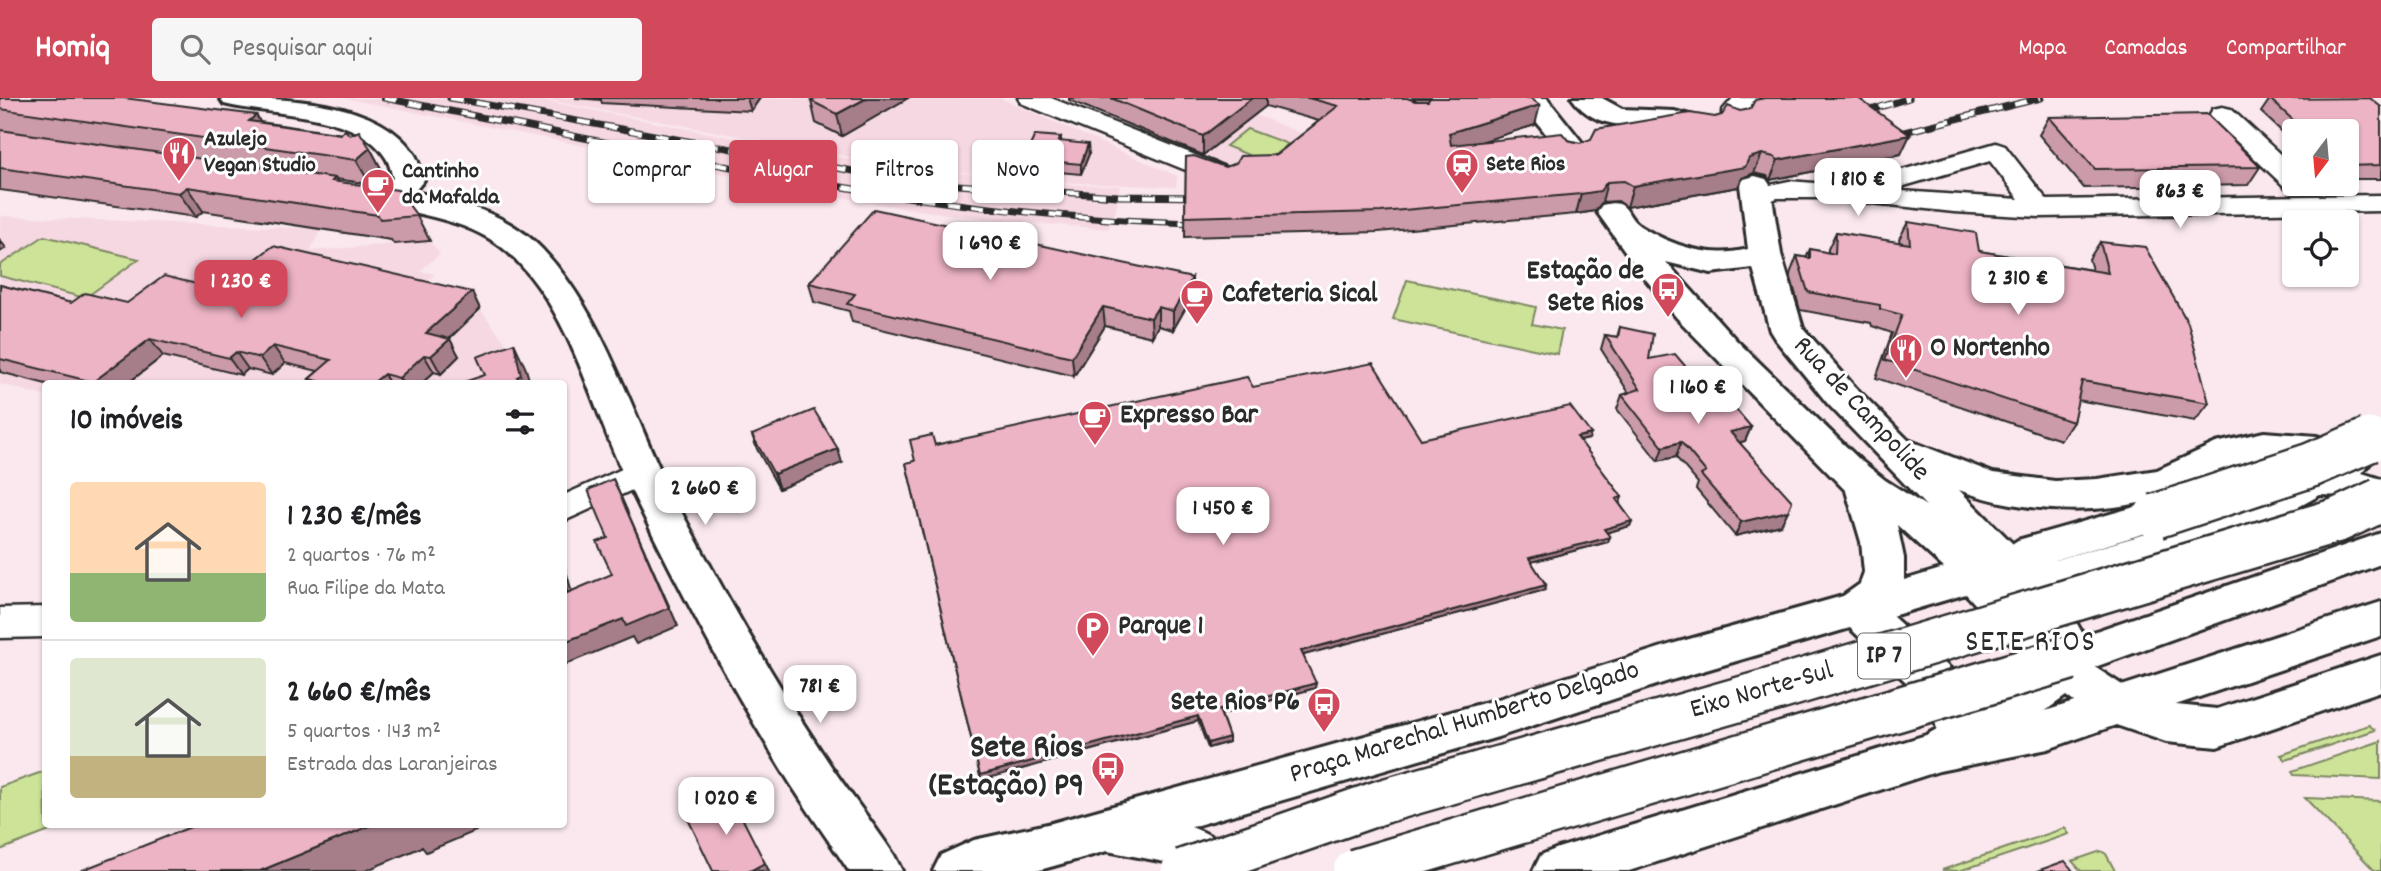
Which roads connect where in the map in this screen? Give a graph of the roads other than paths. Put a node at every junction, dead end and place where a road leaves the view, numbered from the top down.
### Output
1 (234, 98) edge
2 (1532, 98) edge
3 (1556, 98) edge
4 (1586, 98) edge
5 (1687, 98) edge
6 (1747, 98) edge
7 (1041, 100) edge
8 (2222, 114) dead end
9 (1717, 124) junction
10 (2282, 169) edge
11 (1224, 176) edge
12 (1785, 178) edge
13 (1832, 191) junction
14 (1757, 193) joint
15 (2311, 196) edge
16 (1889, 198) junction
17 (2381, 203) edge
18 (2320, 204) junction
19 (2040, 209) junction
20 (1765, 254) junction
21 (2375, 437) edge
22 (1892, 446) junction
23 (642, 472) junction
24 (2381, 478) edge
25 (1863, 485) junction
26 (2381, 494) edge
27 (2381, 500) edge
28 (567, 508) edge
29 (2381, 548) edge
30 (1991, 571) junction
31 (1857, 609) junction
32 (2381, 619) edge
33 (42, 622) edge
34 (0, 623) edge
35 (2064, 671) junction
36 (2381, 673) edge
37 (2116, 706) junction
38 (1939, 751) junction
39 (1103, 831) junction
40 (1035, 858) edge
41 (877, 871) edge
42 (958, 871) edge
43 (1183, 871) edge
44 (1217, 871) edge
45 (1355, 871) edge
46 (1558, 871) edge

1 - 23 main road
2 - 3 main road
4 - 9 main road
5 - 9 main road
6 - 9 street
7 - 11 street
8 - 10 street
12 - 13 street
13 - 14 street
13 - 16 street
14 - 20 main road, Rua de Campolide
15 - 18 street
16 - 19 street
16 - 19 street
17 - 18 street
18 - 19 street
20 - 22 main road, Rua de Campolide
20 - 25 main road
21 - 30 main road, bridge
22 - 24 main road
22 - 30 main road, Rua de Campolide
23 - 28 street
23 - 41 main road
25 - 30 main road
25 - 31 main road
26 - 30 main road
27 - 43 main road, Eixo Norte-Sul / IP 7, bridge
29 - 45 main road, Eixo Norte-Sul / IP 7, bridge
30 - 31 main road, Praça Marechal Humberto Delgado
30 - 35 main road
31 - 38 main road
31 - 39 main road, Praça Marechal Humberto Delgado
32 - 37 main road
33 - 34 street
35 - 37 main road
35 - 38 main road
36 - 37 main road
37 - 38 main road
38 - 46 main road
39 - 40 main road, Praça Marechal Humberto Delgado
39 - 44 main road
40 - 42 main road, Praça Marechal Humberto Delgado

